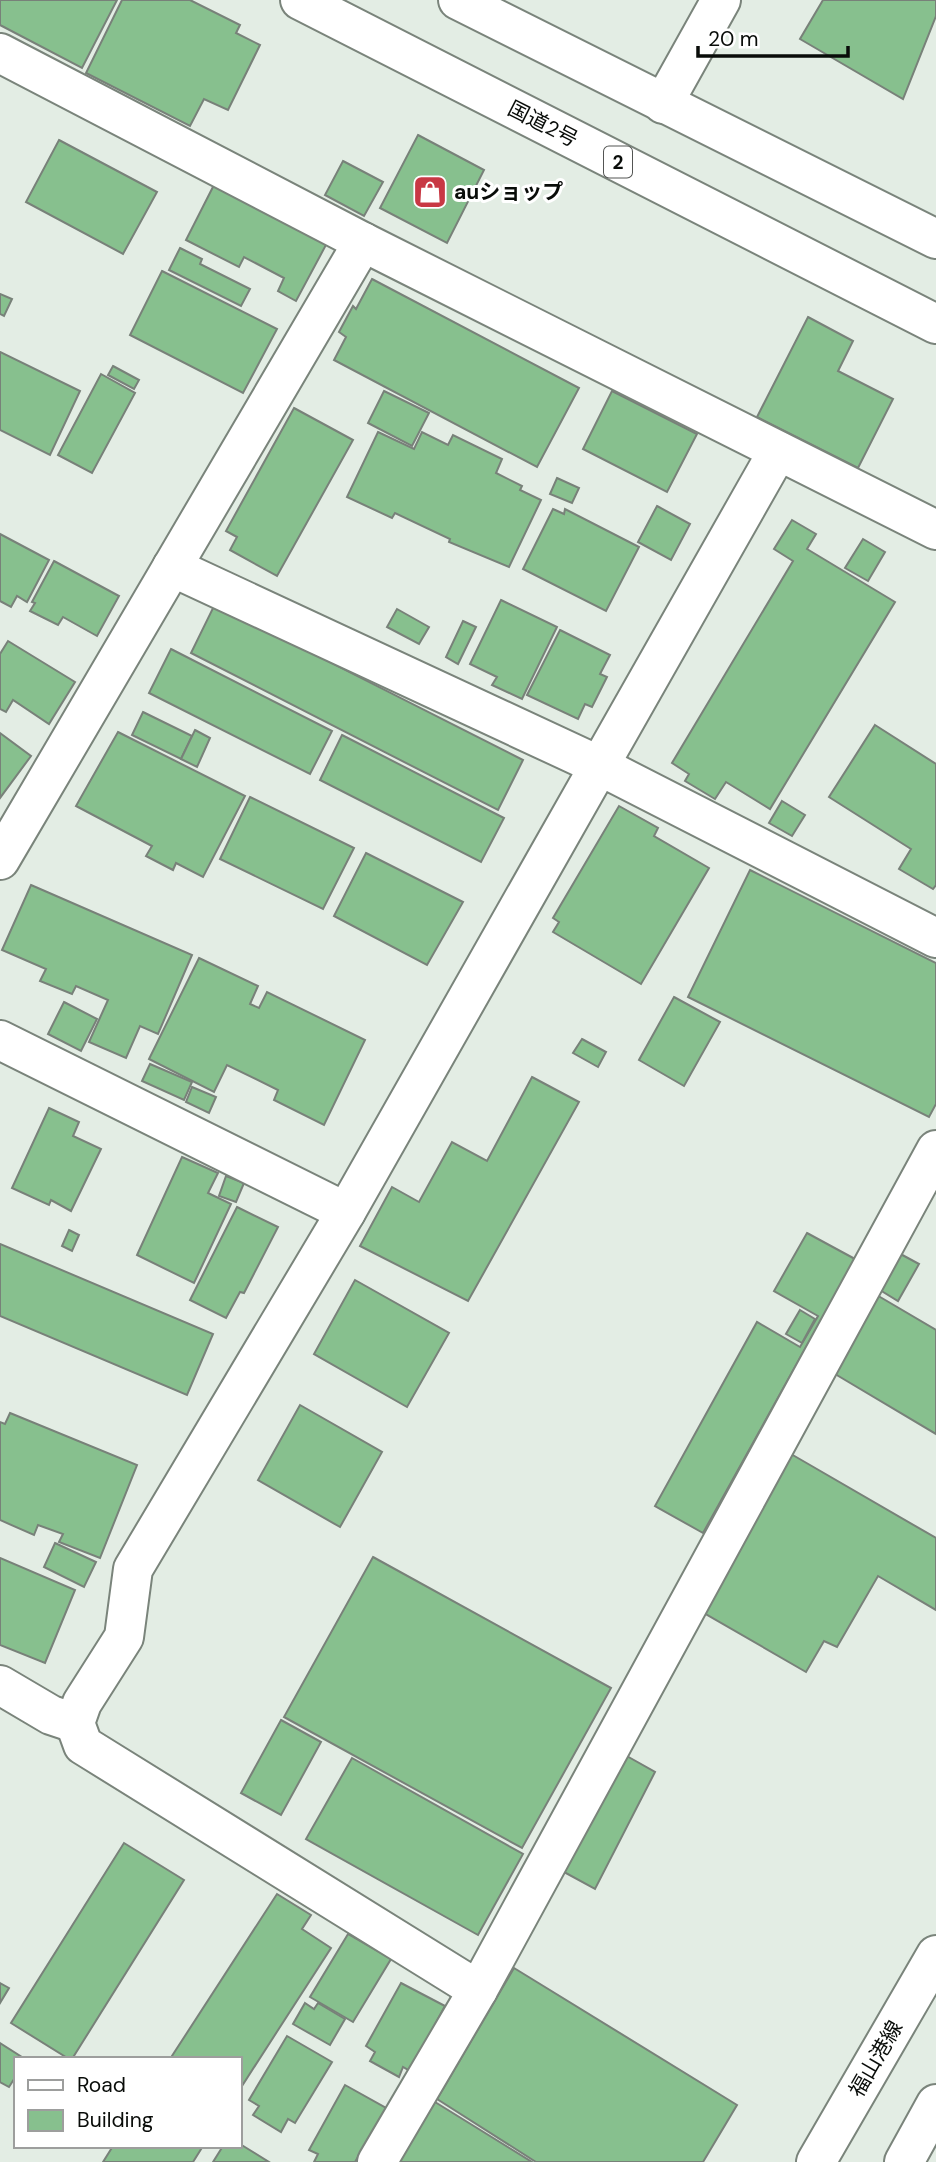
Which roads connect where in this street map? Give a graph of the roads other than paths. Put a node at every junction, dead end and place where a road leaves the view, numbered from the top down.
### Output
1 (300, 0) edge
2 (458, 0) edge
3 (721, 0) edge
4 (0, 54) edge
5 (663, 104) junction
6 (936, 239) edge
7 (363, 242) junction
8 (936, 324) edge
9 (778, 451) junction
10 (936, 530) edge
11 (172, 567) junction
12 (600, 766) junction
13 (0, 860) edge
14 (936, 938) edge
15 (0, 1040) edge
16 (936, 1150) edge
17 (346, 1212) junction
18 (0, 1685) edge
19 (75, 1723) junction
20 (936, 1955) edge
21 (478, 1990) junction
22 (936, 2104) edge
23 (377, 2162) edge
24 (816, 2162) edge
25 (904, 2162) edge

1 - 8 main road, 国道2号 / 2
2 - 5 main road
3 - 5 main road
4 - 7 main road
5 - 6 main road
7 - 9 main road
7 - 11 main road
9 - 10 main road
9 - 12 main road
11 - 12 main road
11 - 13 main road
12 - 14 main road
12 - 17 main road
15 - 17 main road
16 - 21 main road
17 - 19 main road
18 - 19 main road
19 - 21 main road
20 - 24 main road, 福山港線
21 - 23 main road
22 - 25 main road

